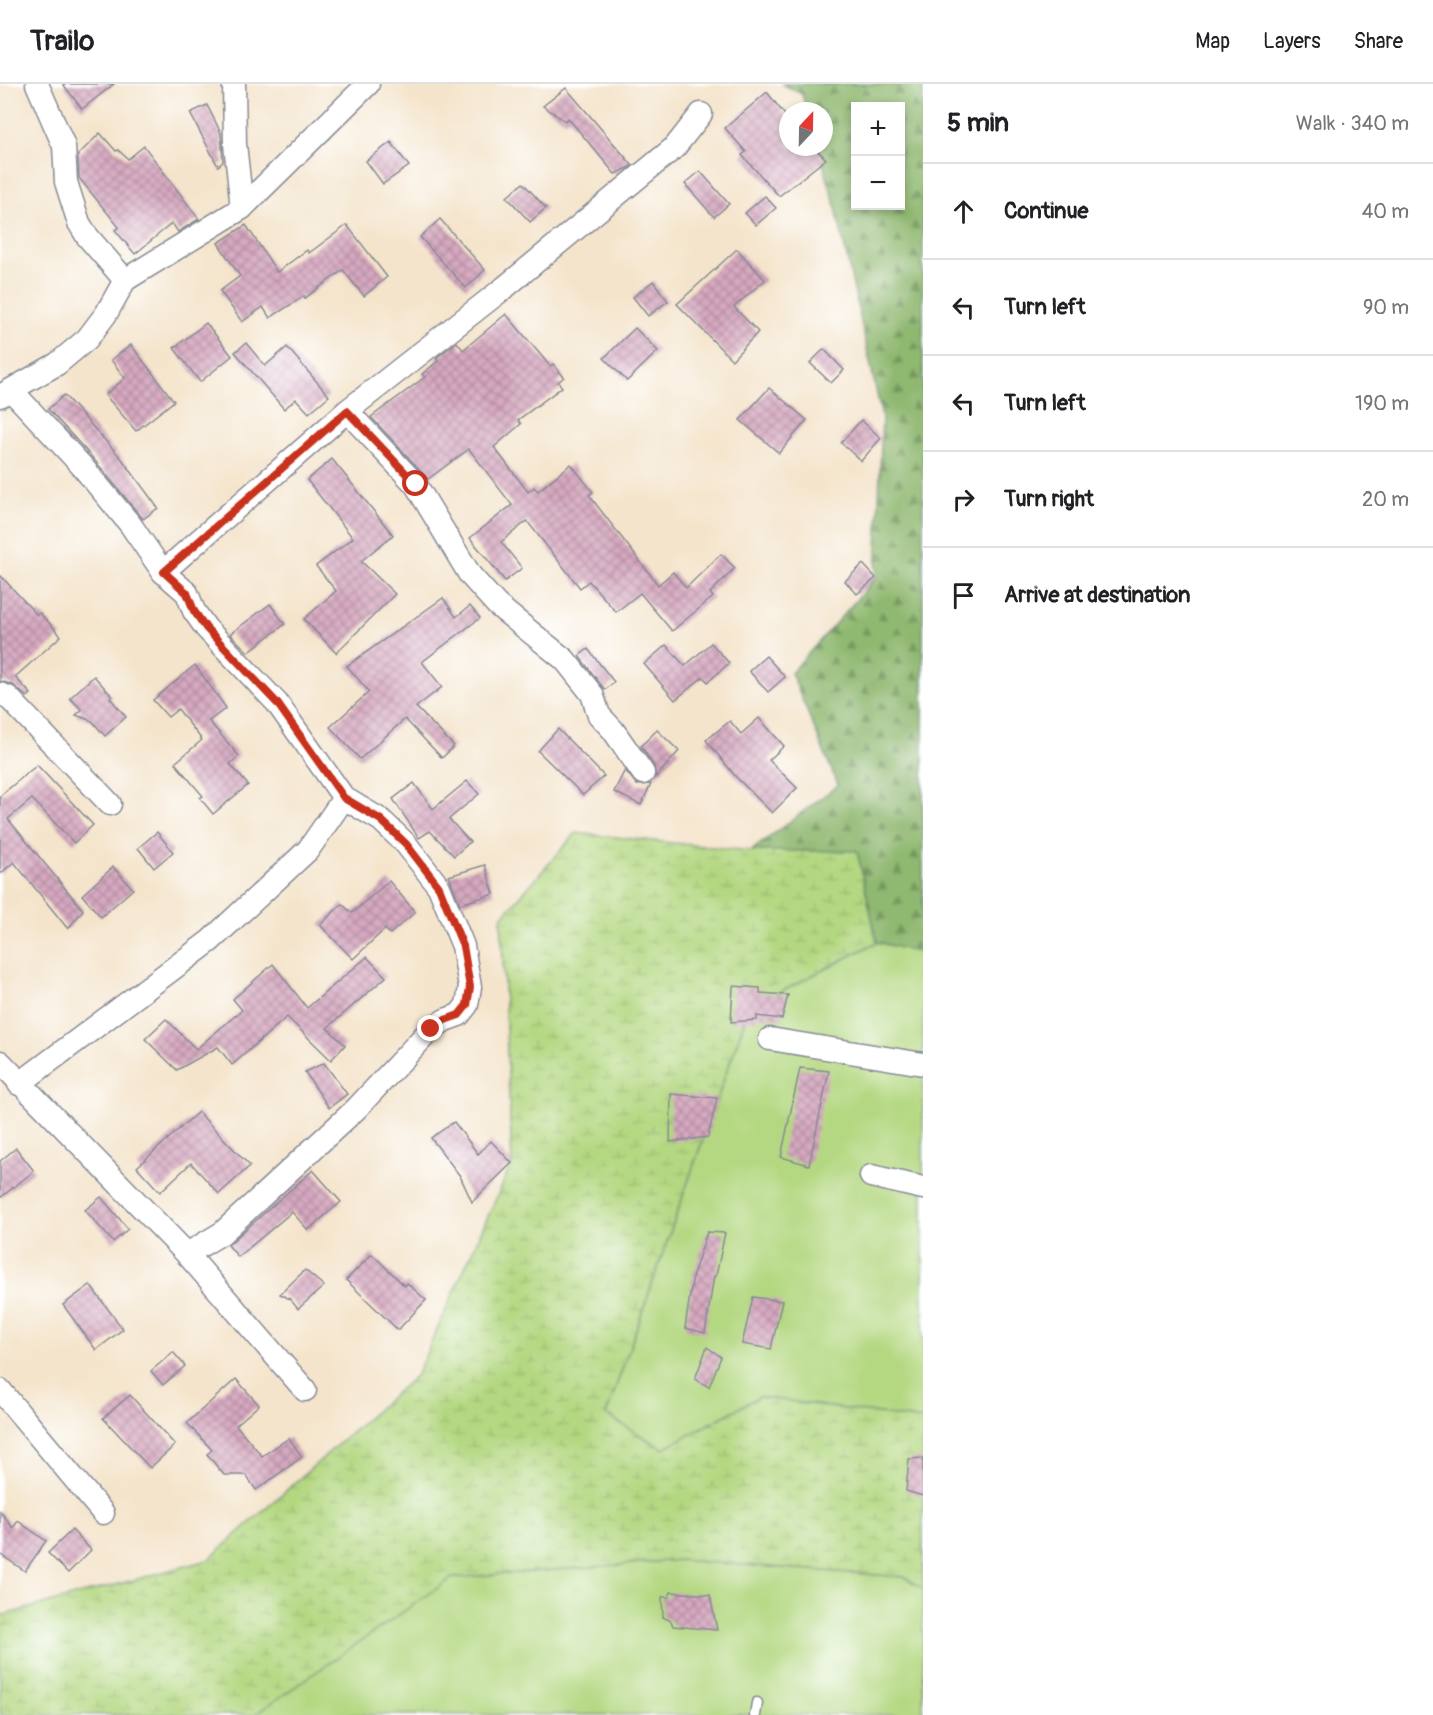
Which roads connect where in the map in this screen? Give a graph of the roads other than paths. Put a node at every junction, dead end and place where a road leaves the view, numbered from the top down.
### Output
1 (37, 84) edge
2 (234, 84) edge
3 (368, 84) edge
4 (701, 114) dead end
5 (242, 208) junction
6 (125, 280) junction
7 (6, 394) edge
8 (347, 411) junction
9 (164, 572) junction
10 (0, 694) edge
11 (642, 773) dead end
12 (344, 798) junction
13 (110, 804) dead end
14 (770, 1039) dead end
15 (0, 1062) edge
16 (923, 1065) edge
17 (19, 1084) junction
18 (871, 1176) dead end
19 (923, 1188) edge
20 (187, 1254) junction
21 (0, 1390) edge
22 (305, 1390) dead end
23 (103, 1513) dead end
24 (757, 1702) dead end
25 (755, 1715) edge

1 - 6 street
2 - 5 street
3 - 5 street
4 - 8 street
5 - 6 street
6 - 7 street
7 - 9 street
8 - 9 street
8 - 11 street
9 - 12 street
10 - 13 street
12 - 17 street
12 - 20 street
14 - 16 street
15 - 17 street
17 - 20 street
18 - 19 street
20 - 22 street
21 - 23 street
24 - 25 lane

